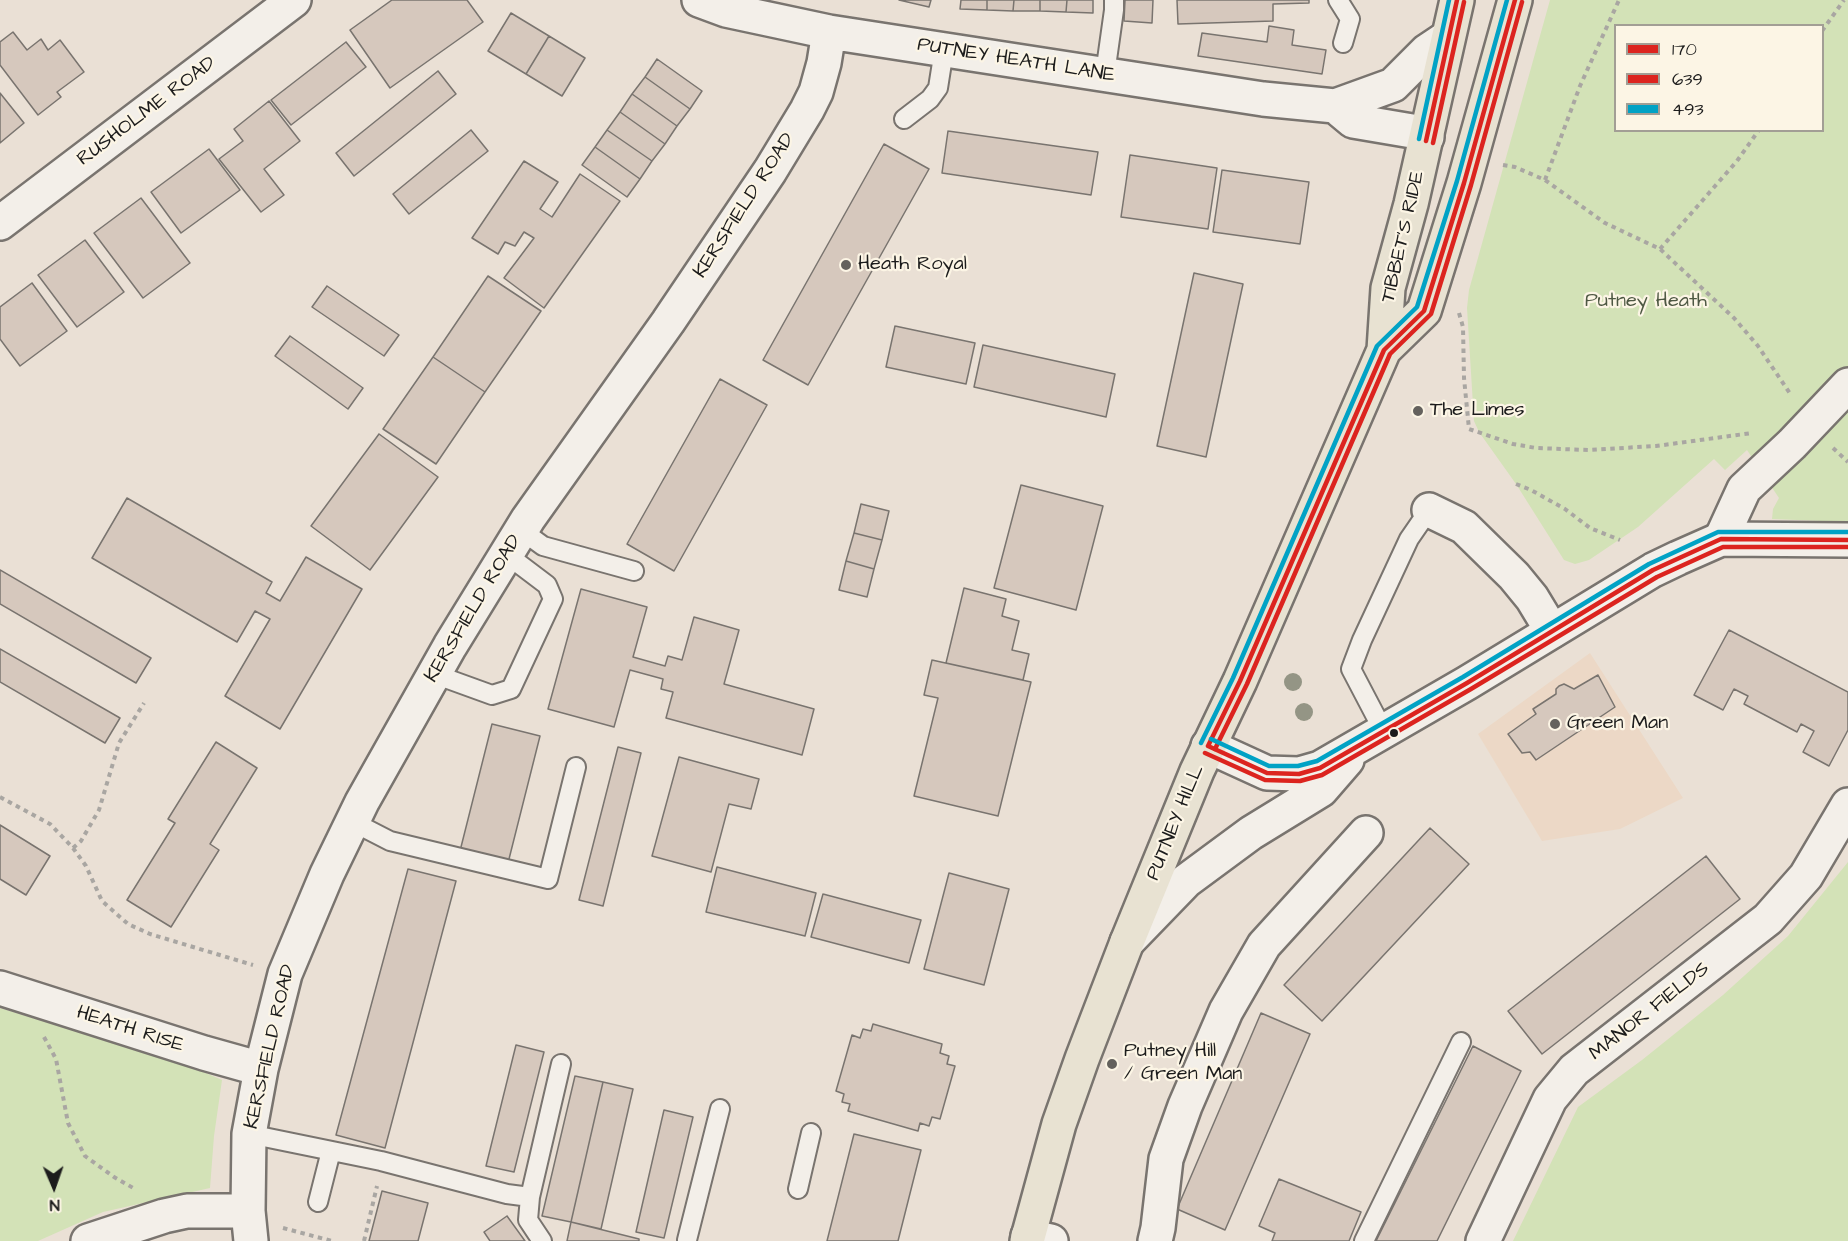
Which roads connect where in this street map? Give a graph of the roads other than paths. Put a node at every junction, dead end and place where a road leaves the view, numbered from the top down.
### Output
1 (294, 0) edge
2 (699, 0) edge
3 (1114, 0) edge
4 (1338, 0) edge
5 (1457, 0) edge
6 (1515, 0) edge
7 (829, 32) junction
8 (1448, 37) junction
9 (1343, 43) dead end
10 (944, 50) junction
11 (1105, 74) junction
12 (1335, 106) junction
13 (904, 119) dead end
14 (1427, 137) junction
15 (0, 223) edge
16 (1384, 350) junction
17 (1848, 385) edge
18 (1429, 510) joint
19 (1721, 539) junction
20 (1848, 540) edge
21 (514, 542) junction
22 (634, 571) dead end
23 (1552, 631) junction
24 (434, 674) junction
25 (1370, 739) junction
26 (1208, 746) junction
27 (576, 767) dead end
28 (1848, 805) edge
29 (353, 822) junction
30 (1366, 833) dead end
31 (1127, 942) junction
32 (9, 990) edge
33 (1461, 1042) dead end
34 (561, 1064) dead end
35 (261, 1069) junction
36 (720, 1109) dead end
37 (811, 1133) dead end
38 (249, 1134) junction
39 (331, 1151) junction
40 (798, 1189) dead end
41 (530, 1197) junction
42 (318, 1202) dead end
43 (250, 1226) edge
44 (1035, 1239) edge
45 (687, 1240) edge
46 (88, 1241) edge
47 (542, 1241) edge
48 (1155, 1241) edge
49 (1364, 1241) edge
50 (1483, 1241) edge

1 - 15 street, RUSHOLME ROAD
2 - 7 street, PUTNEY HEATH LANE
3 - 11 lane
4 - 9 lane
5 - 8 main road, TIBBET'S RIDE
6 - 16 main road, TIBBET'S RIDE
7 - 10 street, PUTNEY HEATH LANE
7 - 21 street, KERSFIELD ROAD
8 - 12 street, PUTNEY HEATH LANE
8 - 14 main road, TIBBET'S RIDE
10 - 11 street, PUTNEY HEATH LANE
10 - 13 lane
11 - 12 street, PUTNEY HEATH LANE
12 - 14 street, PUTNEY HEATH LANE
14 - 16 main road, TIBBET'S RIDE
16 - 26 main road, PUTNEY HILL
17 - 19 street
18 - 23 street
18 - 25 lane
19 - 20 street
19 - 23 street
21 - 22 lane
21 - 24 street, KERSFIELD ROAD
21 - 24 lane
23 - 25 street
24 - 29 street, KERSFIELD ROAD
25 - 26 street
25 - 31 street
26 - 31 main road, PUTNEY HILL
27 - 29 lane
28 - 50 street, MANOR FIELDS
29 - 35 street, KERSFIELD ROAD
30 - 48 street
31 - 44 main road, PUTNEY HILL
32 - 35 street, HEATH RISE
33 - 49 lane
34 - 41 lane
35 - 38 street, KERSFIELD ROAD
36 - 45 lane
37 - 40 lane
38 - 39 lane
38 - 43 street, KERSFIELD ROAD
39 - 41 lane
39 - 42 lane
41 - 47 lane
43 - 46 street

